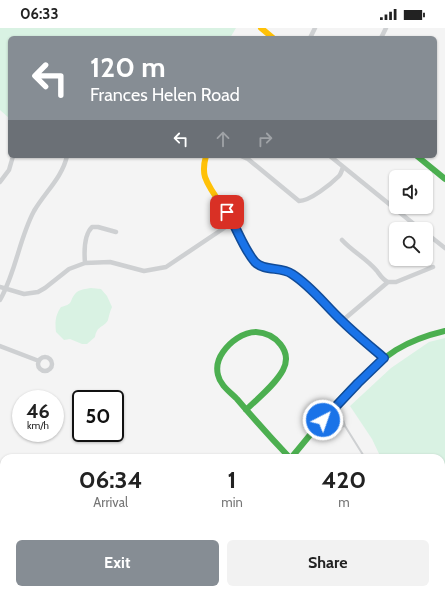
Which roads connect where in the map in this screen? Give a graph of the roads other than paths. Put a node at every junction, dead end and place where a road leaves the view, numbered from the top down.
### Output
1 (261, 28) edge
2 (269, 36) edge
3 (12, 158) edge
4 (66, 158) edge
5 (206, 158) edge
6 (246, 158) edge
7 (333, 158) edge
8 (420, 158) edge
9 (344, 167) junction
10 (445, 178) edge
11 (0, 182) edge
12 (233, 222) junction
13 (411, 222) edge
14 (116, 232) dead end
15 (433, 239) edge
16 (342, 240) dead end
17 (445, 248) edge
18 (84, 263) junction
19 (433, 267) dead end
20 (388, 282) junction
21 (0, 287) edge
22 (6, 289) junction
23 (0, 300) edge
24 (342, 321) junction
25 (445, 331) edge
26 (0, 346) edge
27 (384, 358) junction
28 (39, 360) dead end
29 (338, 404) junction
30 (246, 410) junction
31 (323, 420) junction
32 (345, 426) junction
33 (286, 454) edge
34 (293, 454) edge
35 (362, 454) edge

1 - 2 street
3 - 11 street
4 - 22 street
5 - 12 street
6 - 9 street
7 - 9 street
8 - 10 street
9 - 13 street
12 - 18 street
12 - 24 street
14 - 18 street
15 - 17 street
16 - 20 street
18 - 22 street
19 - 20 street
20 - 24 street
21 - 22 street
22 - 23 street
24 - 27 street
25 - 27 street
26 - 28 street
27 - 29 street
29 - 31 street
29 - 32 lane
30 - 30 street
30 - 33 street
31 - 32 lane
31 - 34 street
32 - 35 lane

